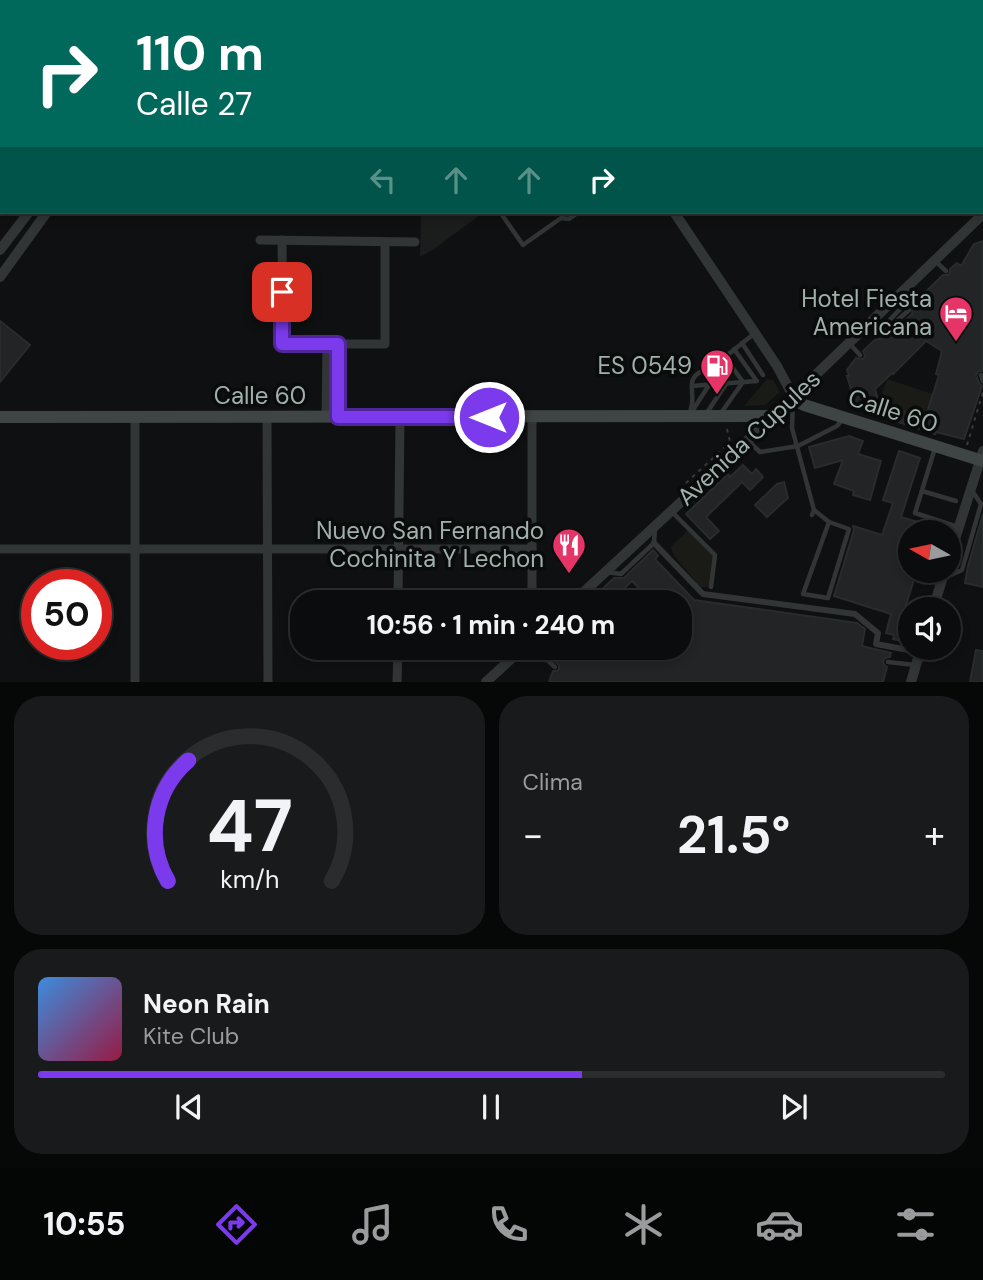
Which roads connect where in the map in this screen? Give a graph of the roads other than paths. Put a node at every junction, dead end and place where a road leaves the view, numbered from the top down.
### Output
1 (27, 214) edge
2 (44, 214) edge
3 (501, 214) edge
4 (576, 214) edge
5 (675, 214) edge
6 (983, 214) edge
7 (260, 240) dead end
8 (282, 240) junction
9 (385, 242) junction
10 (415, 242) dead end
11 (0, 250) edge
12 (934, 260) junction
13 (946, 271) dead end
14 (0, 277) edge
15 (907, 286) junction
16 (861, 331) junction
17 (755, 334) junction
18 (742, 343) junction
19 (849, 343) junction
20 (327, 344) junction
21 (338, 344) junction
22 (734, 349) junction
23 (860, 355) dead end
24 (725, 357) junction
25 (763, 375) dead end
26 (743, 382) junction
27 (727, 383) junction
28 (709, 385) junction
29 (692, 386) junction
30 (793, 396) junction
31 (773, 416) junction
32 (0, 417) edge
33 (135, 417) junction
34 (267, 417) junction
35 (332, 417) junction
36 (400, 417) junction
37 (531, 417) junction
38 (688, 417) junction
39 (711, 417) junction
40 (844, 417) junction
41 (748, 440) junction
42 (798, 446) junction
43 (935, 446) junction
44 (982, 458) edge
45 (971, 488) junction
46 (922, 491) junction
47 (983, 497) edge
48 (956, 501) dead end
49 (981, 504) junction
50 (671, 511) junction
51 (937, 520) edge
52 (961, 520) edge
53 (829, 522) junction
54 (654, 528) junction
55 (654, 544) junction
56 (0, 549) edge
57 (532, 549) junction
58 (135, 550) junction
59 (268, 550) junction
60 (399, 550) junction
61 (961, 570) edge
62 (606, 572) junction
63 (710, 587) dead end
64 (588, 588) edge
65 (398, 590) edge
66 (532, 590) edge
67 (898, 647) edge
68 (398, 660) edge
69 (510, 660) edge
70 (547, 660) edge
71 (888, 662) dead end
72 (555, 667) dead end
73 (911, 676) edge
74 (135, 681) edge
75 (268, 681) edge
76 (397, 681) edge
77 (486, 681) edge

1 - 11 street
2 - 14 street
3 - 4 lane
5 - 17 street
6 - 12 street, Avenida Cupules
7 - 8 street
8 - 9 street
8 - 20 street
9 - 10 street
9 - 21 street
12 - 13 lane
12 - 15 street, Avenida Cupules
15 - 16 street, Avenida Cupules
15 - 16 lane
16 - 19 street, Avenida Cupules
17 - 18 lane
17 - 30 street
18 - 22 lane
18 - 25 lane
19 - 23 lane
19 - 30 street, Avenida Cupules
20 - 21 street
20 - 35 street
21 - 35 street
22 - 24 lane
22 - 26 lane
24 - 26 lane
24 - 29 lane
26 - 27 lane
26 - 39 lane
27 - 28 lane
27 - 39 lane
28 - 29 lane
28 - 38 lane
29 - 38 lane
30 - 31 street, Avenida Cupules
30 - 40 main road, Calle 60
30 - 42 lane
31 - 39 main road, Calle 60
31 - 41 street, Avenida Cupules
32 - 33 main road, Calle 60
33 - 34 main road, Calle 60
33 - 58 street
34 - 35 main road, Calle 60
34 - 59 street
35 - 36 main road, Calle 60
36 - 37 main road, Calle 60
36 - 60 street
37 - 38 main road, Calle 60
37 - 57 street
38 - 39 main road, Calle 60
40 - 42 lane
40 - 43 main road, Calle 60
41 - 42 lane
41 - 50 street, Avenida Cupules
42 - 53 lane
43 - 44 main road, Calle 60
43 - 46 lane
44 - 45 street
45 - 49 lane
45 - 52 street
46 - 48 lane
46 - 51 lane
47 - 49 lane
49 - 61 lane
50 - 54 street, Avenida Cupules
50 - 63 lane
53 - 53 lane
54 - 55 lane
54 - 62 street, Avenida Cupules
55 - 62 lane
55 - 67 street
56 - 58 street
57 - 60 street
57 - 66 street
58 - 59 street
58 - 74 street
59 - 60 street
59 - 75 street
60 - 65 street
62 - 64 street, Avenida Cupules
68 - 76 street
69 - 77 street
70 - 72 lane
71 - 73 lane

